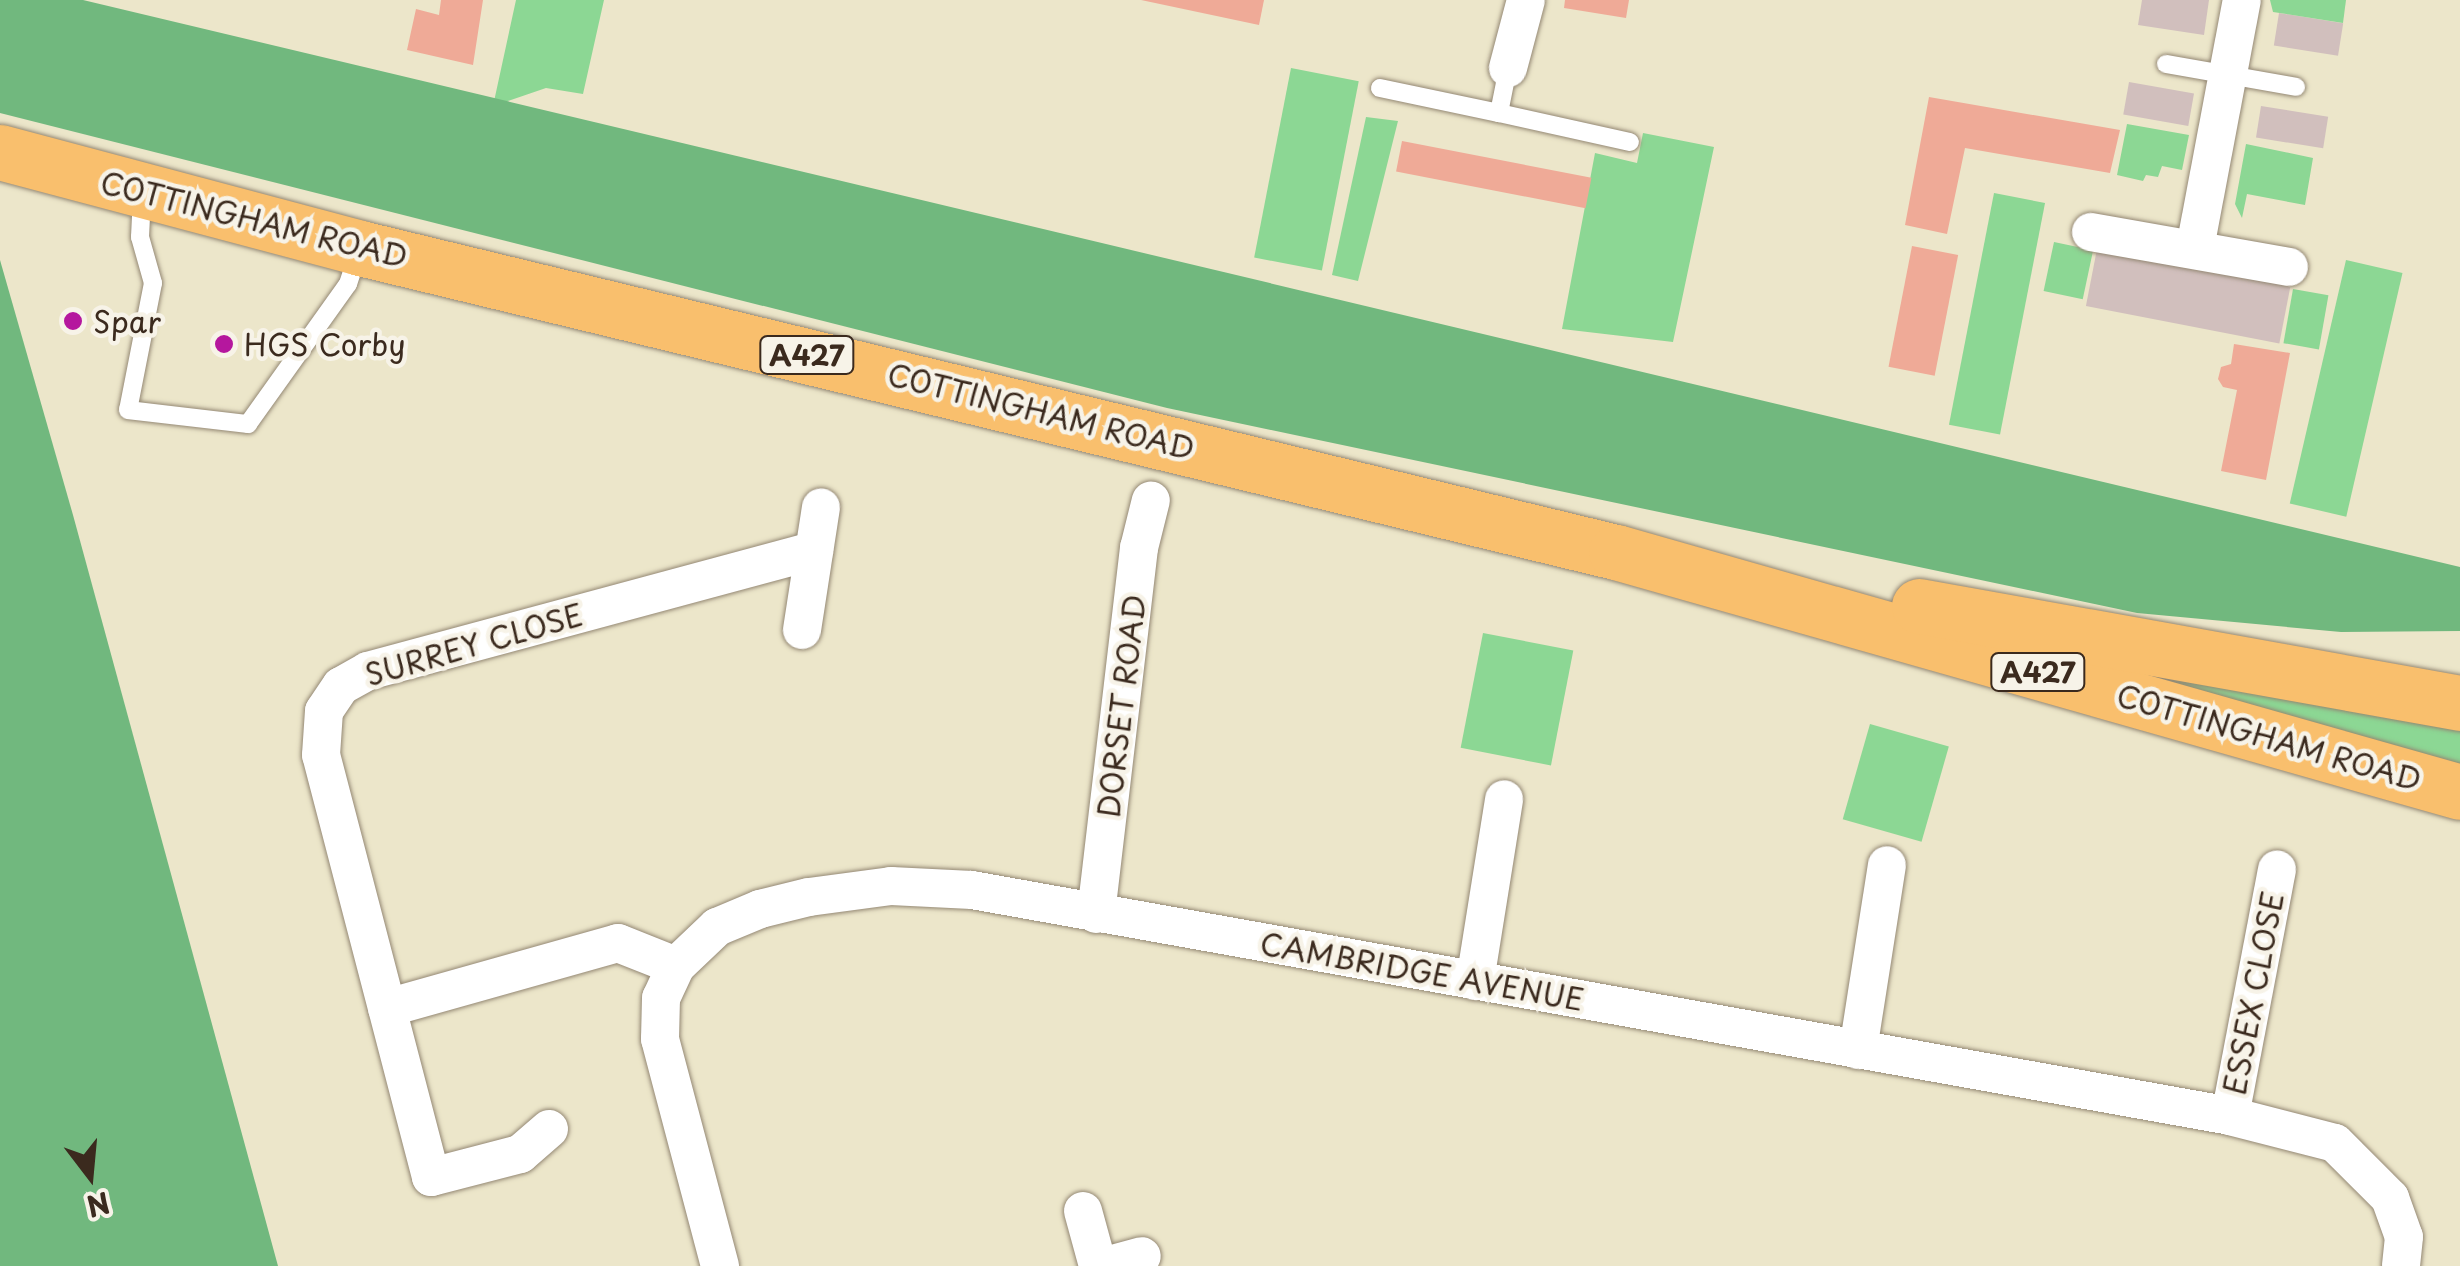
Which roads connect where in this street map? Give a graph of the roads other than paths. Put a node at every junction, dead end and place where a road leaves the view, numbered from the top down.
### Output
1 (1526, 0) edge
2 (2242, 0) edge
3 (2166, 64) dead end
4 (1508, 68) joint
5 (2227, 74) junction
6 (1380, 88) dead end
7 (2296, 88) dead end
8 (1499, 114) junction
9 (1630, 142) dead end
10 (0, 152) edge
11 (142, 191) junction
12 (2092, 232) dead end
13 (360, 248) junction
14 (2194, 248) junction
15 (2289, 266) dead end
16 (1150, 500) dead end
17 (821, 507) dead end
18 (814, 551) junction
19 (1616, 552) junction
20 (802, 630) dead end
21 (2460, 703) edge
22 (2460, 792) edge
23 (1504, 799) dead end
24 (1887, 865) dead end
25 (2277, 869) dead end
26 (1096, 914) junction
27 (676, 966) junction
28 (1476, 980) junction
29 (387, 1008) junction
30 (1858, 1050) junction
31 (2230, 1116) junction
32 (549, 1129) dead end
33 (1083, 1211) dead end
34 (1142, 1256) dead end
35 (720, 1266) edge
36 (1101, 1266) edge
37 (2402, 1266) edge

1 - 4 street
2 - 5 street
3 - 5 lane
4 - 8 lane
5 - 7 lane
5 - 14 street
6 - 8 lane
8 - 9 lane
10 - 11 highway, COTTINGHAM ROAD / A427
11 - 13 highway, COTTINGHAM ROAD / A427
11 - 13 lane
12 - 14 street
13 - 19 highway, COTTINGHAM ROAD / A427
14 - 15 street
16 - 26 street, DORSET ROAD
17 - 18 street
18 - 20 street
18 - 29 street, SURREY CLOSE
19 - 21 highway, COTTINGHAM ROAD / A427
19 - 22 highway, COTTINGHAM ROAD / A427
23 - 28 street
24 - 30 street
25 - 31 street, ESSEX CLOSE
26 - 27 street, CAMBRIDGE AVENUE
26 - 28 street, CAMBRIDGE AVENUE
27 - 29 street
27 - 35 street
28 - 30 street, CAMBRIDGE AVENUE
29 - 32 street, SURREY CLOSE
30 - 31 street, CAMBRIDGE AVENUE
31 - 37 street, CAMBRIDGE AVENUE
33 - 36 street
34 - 36 street

